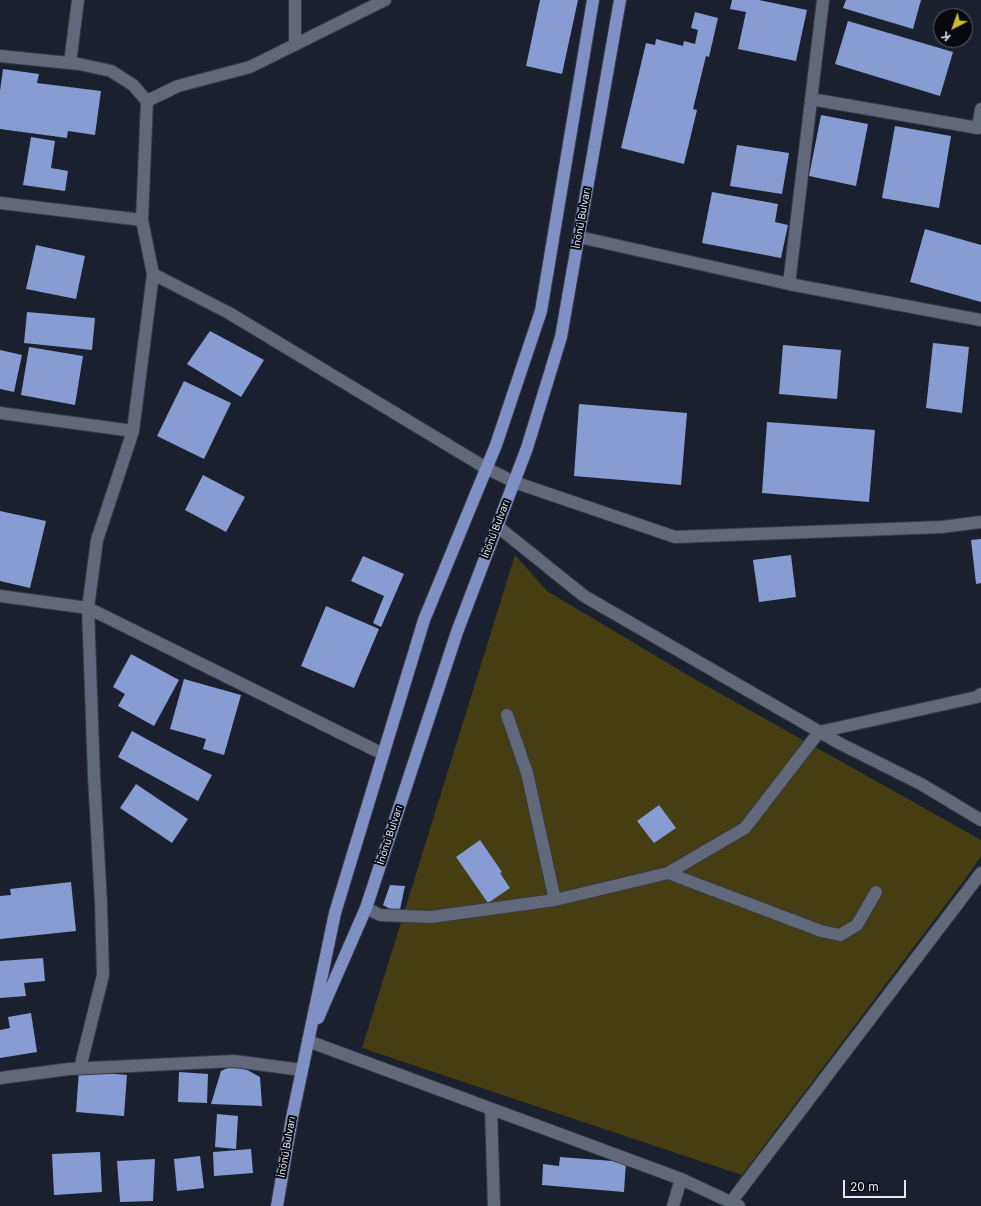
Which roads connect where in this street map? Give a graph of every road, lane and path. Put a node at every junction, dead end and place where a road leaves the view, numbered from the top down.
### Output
1 (78, 0) edge
2 (295, 0) edge
3 (385, 0) edge
4 (593, 0) edge
5 (620, 0) edge
6 (823, 0) edge
7 (295, 45) junction
8 (0, 56) edge
9 (70, 63) junction
10 (811, 99) junction
11 (147, 101) junction
12 (981, 109) edge
13 (0, 203) edge
14 (142, 220) junction
15 (579, 237) junction
16 (153, 274) junction
17 (789, 284) junction
18 (981, 320) edge
19 (0, 413) edge
20 (133, 431) junction
21 (486, 468) junction
22 (514, 482) junction
23 (981, 522) edge
24 (497, 526) junction
25 (0, 596) edge
26 (88, 608) junction
27 (981, 694) edge
28 (507, 715) dead end
29 (819, 732) junction
30 (383, 754) junction
31 (981, 820) edge
32 (668, 873) junction
33 (981, 873) edge
34 (876, 892) dead end
35 (555, 900) junction
36 (366, 908) junction
37 (308, 1041) junction
38 (80, 1068) junction
39 (302, 1070) junction
40 (0, 1078) edge
41 (491, 1109) junction
42 (681, 1179) junction
43 (735, 1204) edge
44 (277, 1206) edge
45 (494, 1206) edge
46 (673, 1206) edge

1 - 9 street
2 - 7 street
3 - 7 street
4 - 21 main road, İnönü Bulvarı
5 - 15 main road, İnönü Bulvarı
6 - 10 street
7 - 11 street
8 - 9 street
9 - 11 street
10 - 12 street
10 - 17 street
11 - 14 street
13 - 14 street
14 - 16 street
15 - 17 street
15 - 22 main road, İnönü Bulvarı
16 - 20 street
16 - 21 street
17 - 18 street
19 - 20 street
20 - 26 street
21 - 22 street
21 - 30 main road, İnönü Bulvarı
22 - 23 street
22 - 24 main road, İnönü Bulvarı
24 - 29 street
24 - 36 main road, İnönü Bulvarı
25 - 26 street
26 - 30 street
26 - 38 street
27 - 29 street
28 - 35 street
29 - 31 street
29 - 32 street
30 - 37 main road, İnönü Bulvarı
32 - 34 street
32 - 35 street
33 - 43 street
35 - 36 street
36 - 37 main road, İnönü Bulvarı
37 - 39 main road, İnönü Bulvarı
37 - 41 street
38 - 39 street
38 - 40 street
39 - 44 main road, İnönü Bulvarı
41 - 42 street
41 - 45 street
42 - 43 street
42 - 46 street

